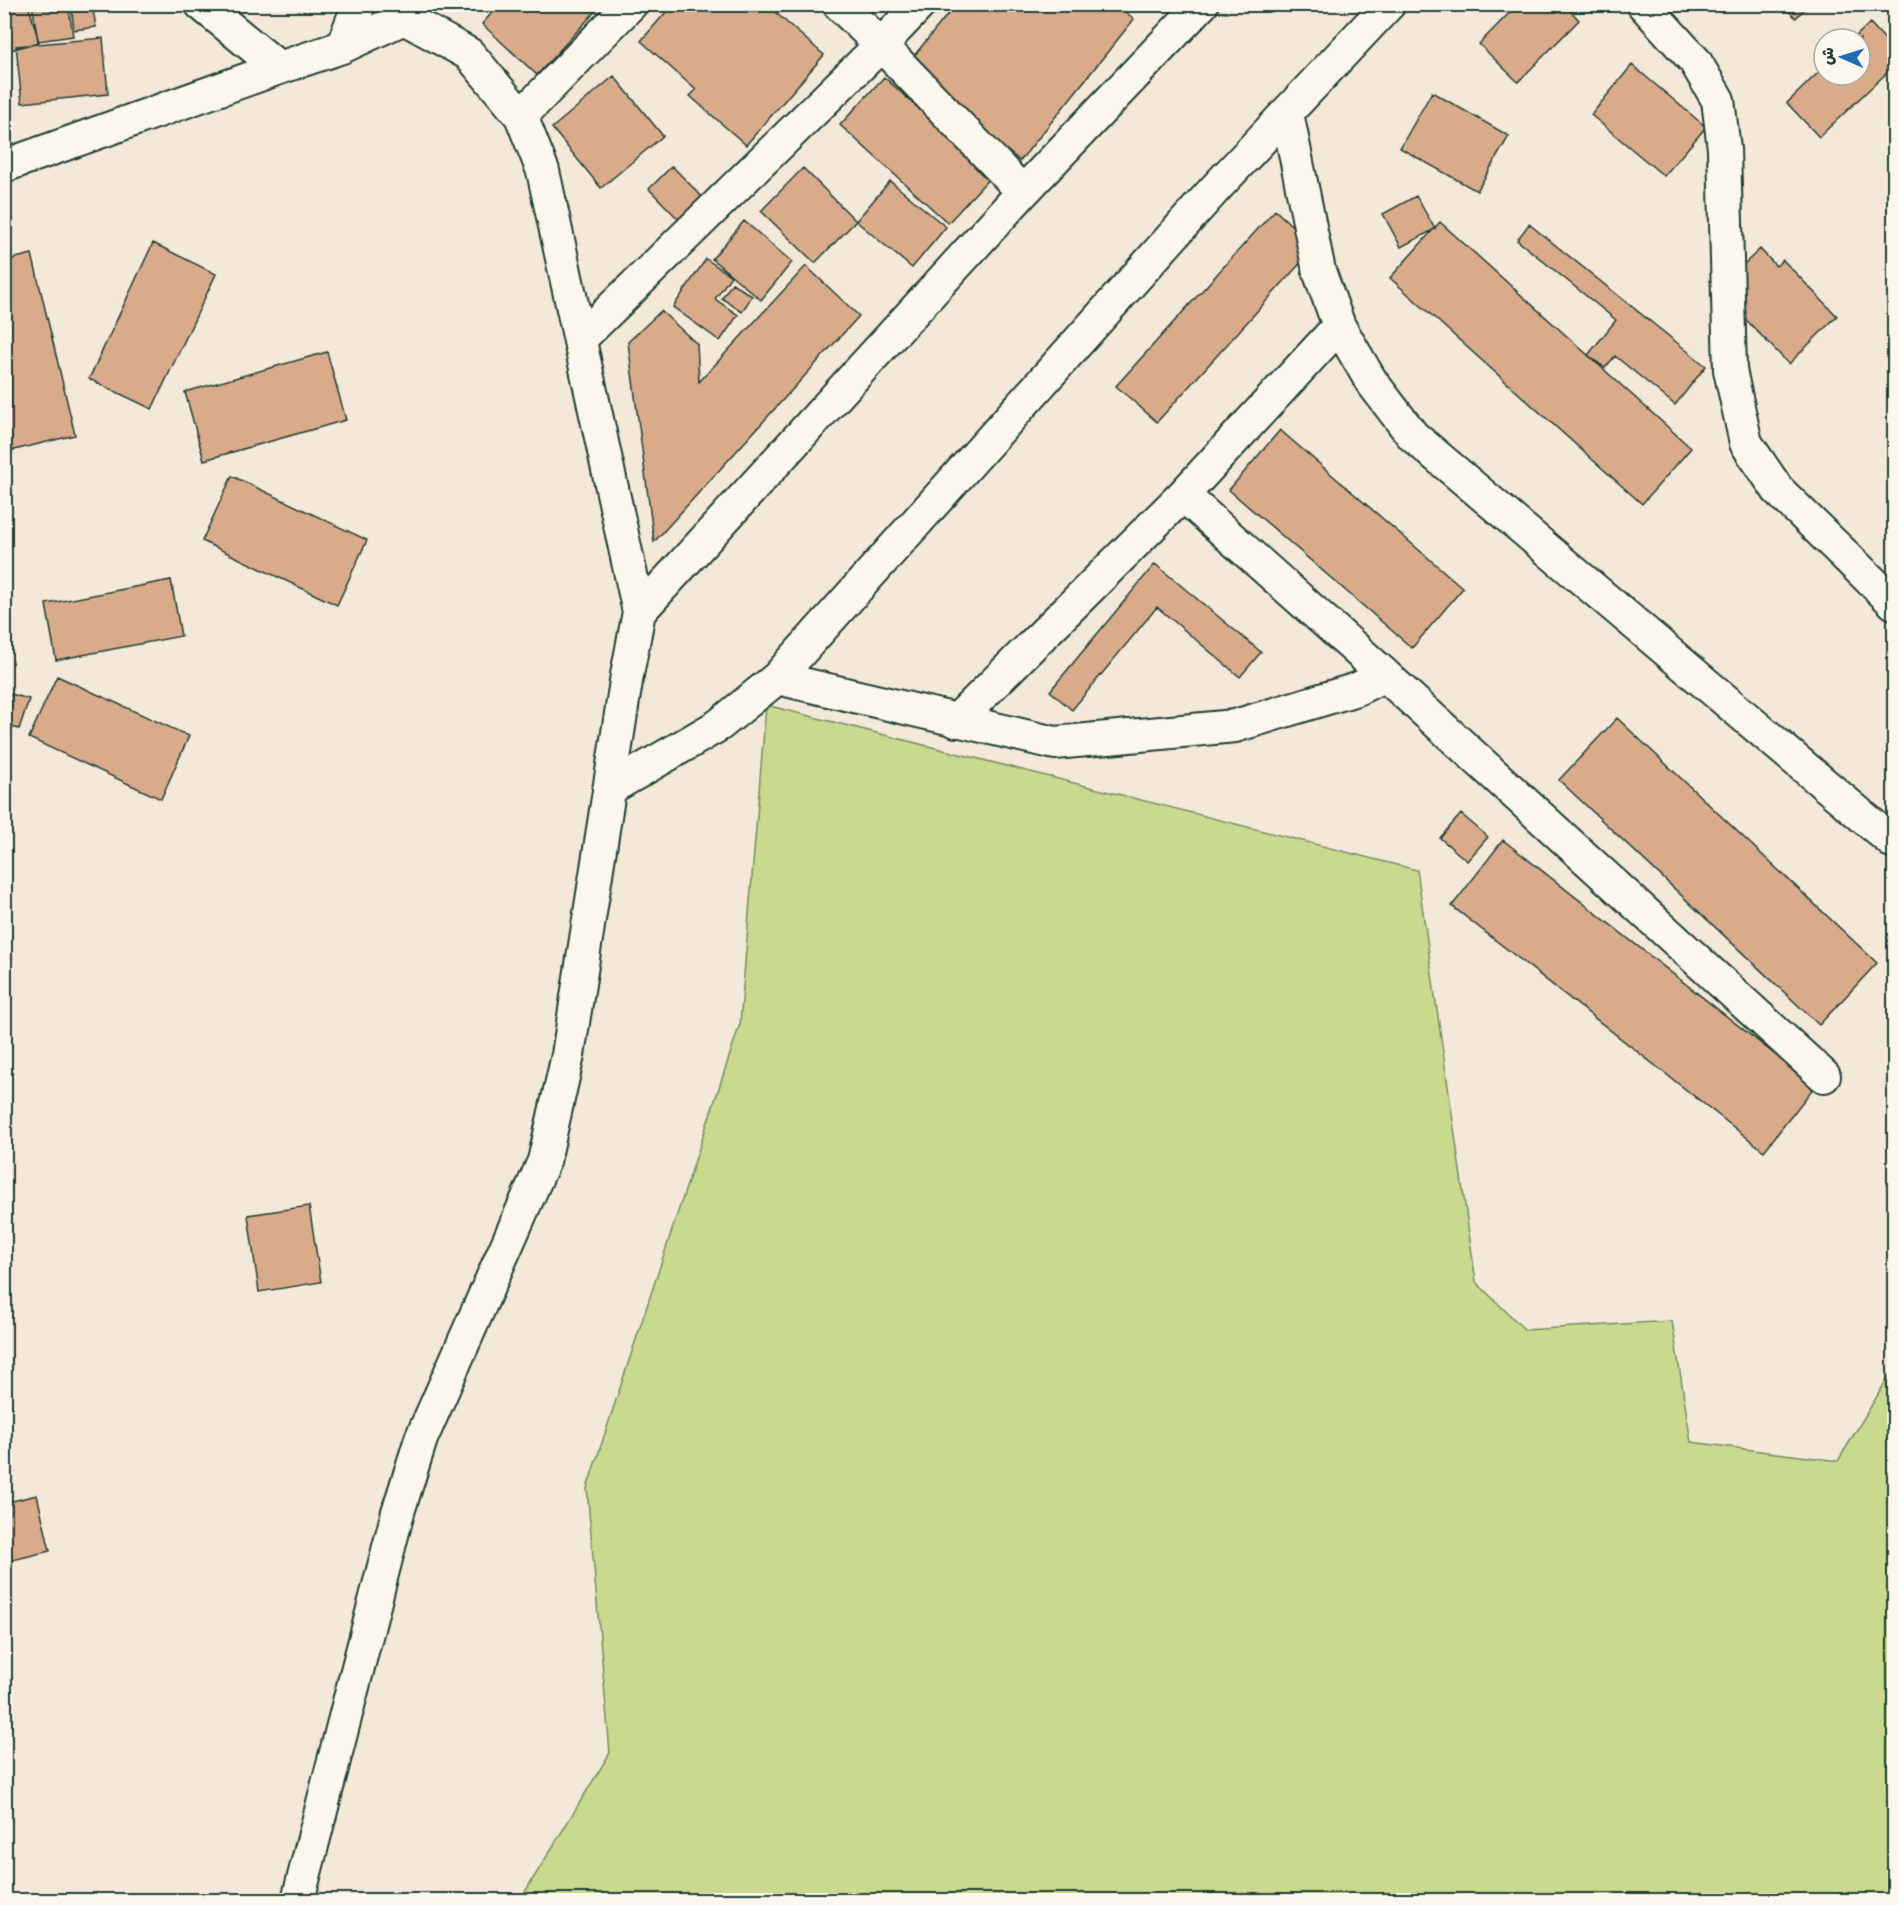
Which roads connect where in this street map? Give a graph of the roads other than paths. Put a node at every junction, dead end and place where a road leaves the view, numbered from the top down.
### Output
1 (201, 4) edge
2 (359, 4) edge
3 (631, 4) edge
4 (839, 4) edge
5 (920, 4) edge
6 (1202, 4) edge
7 (1389, 4) edge
8 (1643, 4) edge
9 (409, 11) edge
10 (881, 45) junction
11 (342, 47) junction
12 (279, 68) junction
13 (1287, 113) junction
14 (521, 116) junction
15 (4, 166) edge
16 (1023, 192) junction
17 (1339, 326) junction
18 (580, 339) junction
19 (1183, 495) junction
20 (1894, 603) edge
21 (639, 612) junction
22 (1385, 675) junction
23 (777, 678) junction
24 (956, 721) junction
25 (609, 789) junction
26 (1894, 843) edge
27 (1824, 1076) dead end
28 (298, 1900) edge

1 - 12 street
2 - 11 street
3 - 14 street
4 - 10 street
5 - 10 street
6 - 16 street
7 - 13 street
8 - 20 street
9 - 11 street
9 - 14 street
10 - 16 street
10 - 18 street
11 - 12 street
12 - 15 street
13 - 17 street
13 - 23 street
14 - 18 street
16 - 21 street
17 - 19 street
17 - 26 street
18 - 21 street
19 - 22 street
19 - 24 street
21 - 25 street
22 - 24 street
22 - 27 street
23 - 24 street
23 - 25 street
25 - 28 street

